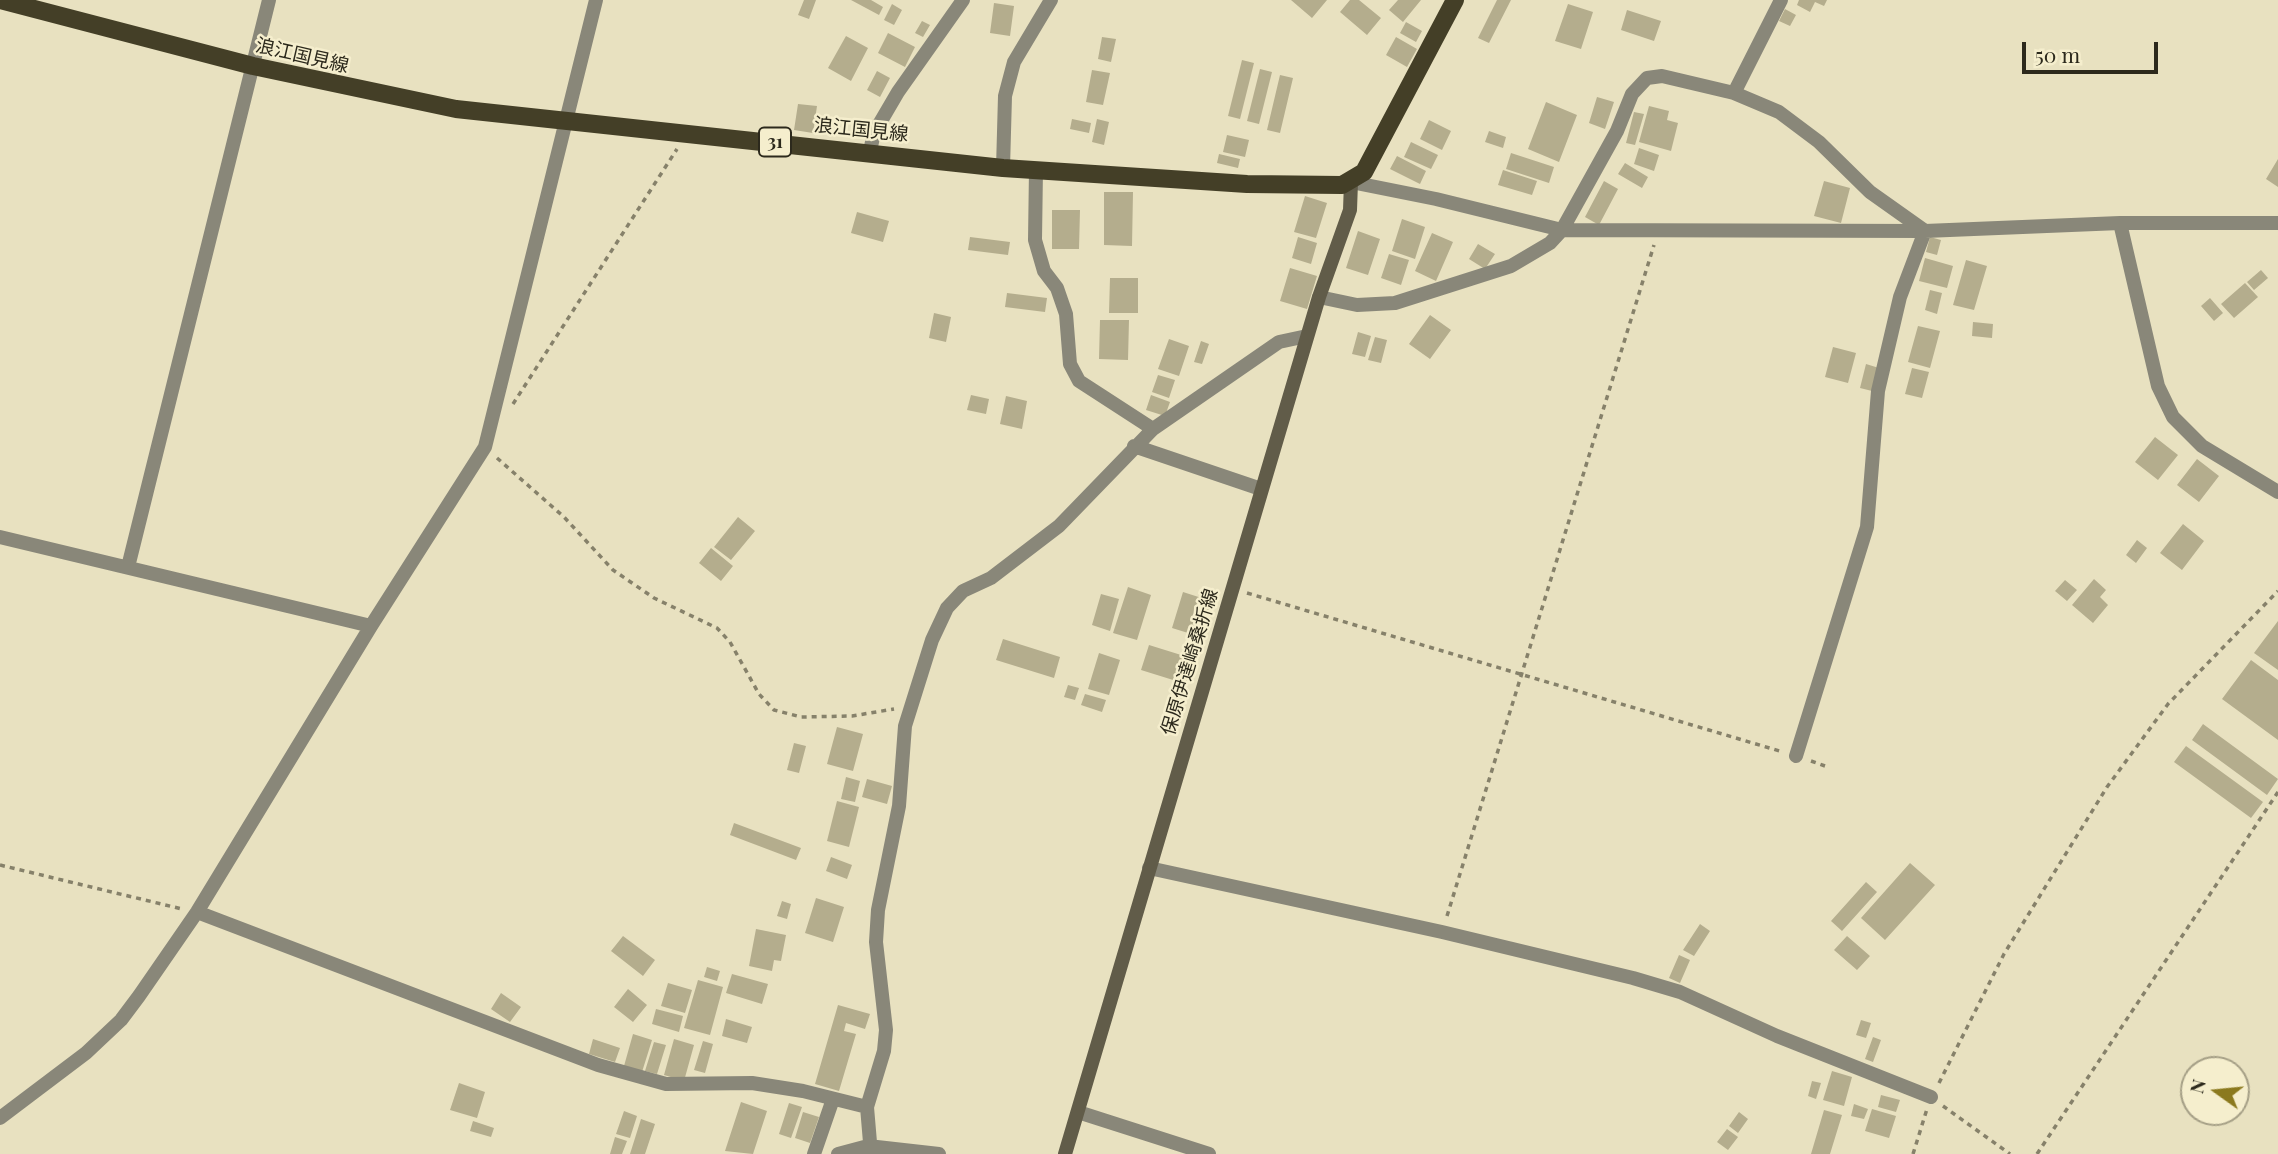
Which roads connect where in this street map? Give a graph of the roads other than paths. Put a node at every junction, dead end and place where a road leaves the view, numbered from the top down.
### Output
1 (0, 0) edge
2 (269, 0) edge
3 (596, 0) edge
4 (963, 0) edge
5 (1051, 0) edge
6 (1455, 0) edge
7 (1781, 0) edge
8 (253, 66) junction
9 (1734, 93) junction
10 (566, 119) junction
11 (870, 151) junction
12 (1003, 168) junction
13 (1036, 169) junction
14 (1351, 182) junction
15 (2120, 223) junction
16 (2278, 223) edge
17 (1562, 230) junction
18 (1925, 231) junction
19 (1319, 297) junction
20 (1307, 336) junction
21 (1153, 429) junction
22 (1134, 446) junction
23 (1261, 489) junction
24 (2278, 492) edge
25 (0, 537) edge
26 (128, 567) junction
27 (371, 626) junction
28 (1796, 756) road end
29 (1149, 868) junction
30 (197, 912) junction
31 (1931, 1097) road end
32 (833, 1098) junction
33 (867, 1107) junction
34 (1078, 1112) junction
35 (0, 1118) edge
36 (870, 1150) edge
37 (814, 1154) edge
38 (838, 1154) edge
39 (939, 1154) edge
40 (1065, 1154) edge
41 (1209, 1154) edge

1 - 8 main road, 浪江国見線 / 31
2 - 8 street
3 - 10 street
4 - 11 street
5 - 12 street
6 - 14 main road
7 - 9 street
8 - 10 main road, 浪江国見線 / 31
8 - 26 street
9 - 17 street
9 - 18 street
10 - 11 main road, 浪江国見線 / 31
10 - 27 street
11 - 12 main road, 浪江国見線 / 31
12 - 13 main road, 浪江国見線 / 31
13 - 14 main road, 浪江国見線 / 31
13 - 21 street
14 - 17 street
14 - 19 main road, 保原伊達崎桑折線
15 - 16 street
15 - 18 street
15 - 24 street
17 - 18 street
17 - 19 street
18 - 28 street
19 - 20 main road, 保原伊達崎桑折線
20 - 21 street
20 - 23 main road, 保原伊達崎桑折線
21 - 22 street
22 - 23 street
22 - 33 street
23 - 29 main road, 保原伊達崎桑折線
25 - 26 street
26 - 27 street
27 - 30 street
29 - 31 street
29 - 34 main road, 保原伊達崎桑折線
30 - 32 street
30 - 35 street
32 - 33 street
32 - 37 street
33 - 36 street
34 - 40 main road, 保原伊達崎桑折線
34 - 41 street
36 - 38 street
36 - 39 street

